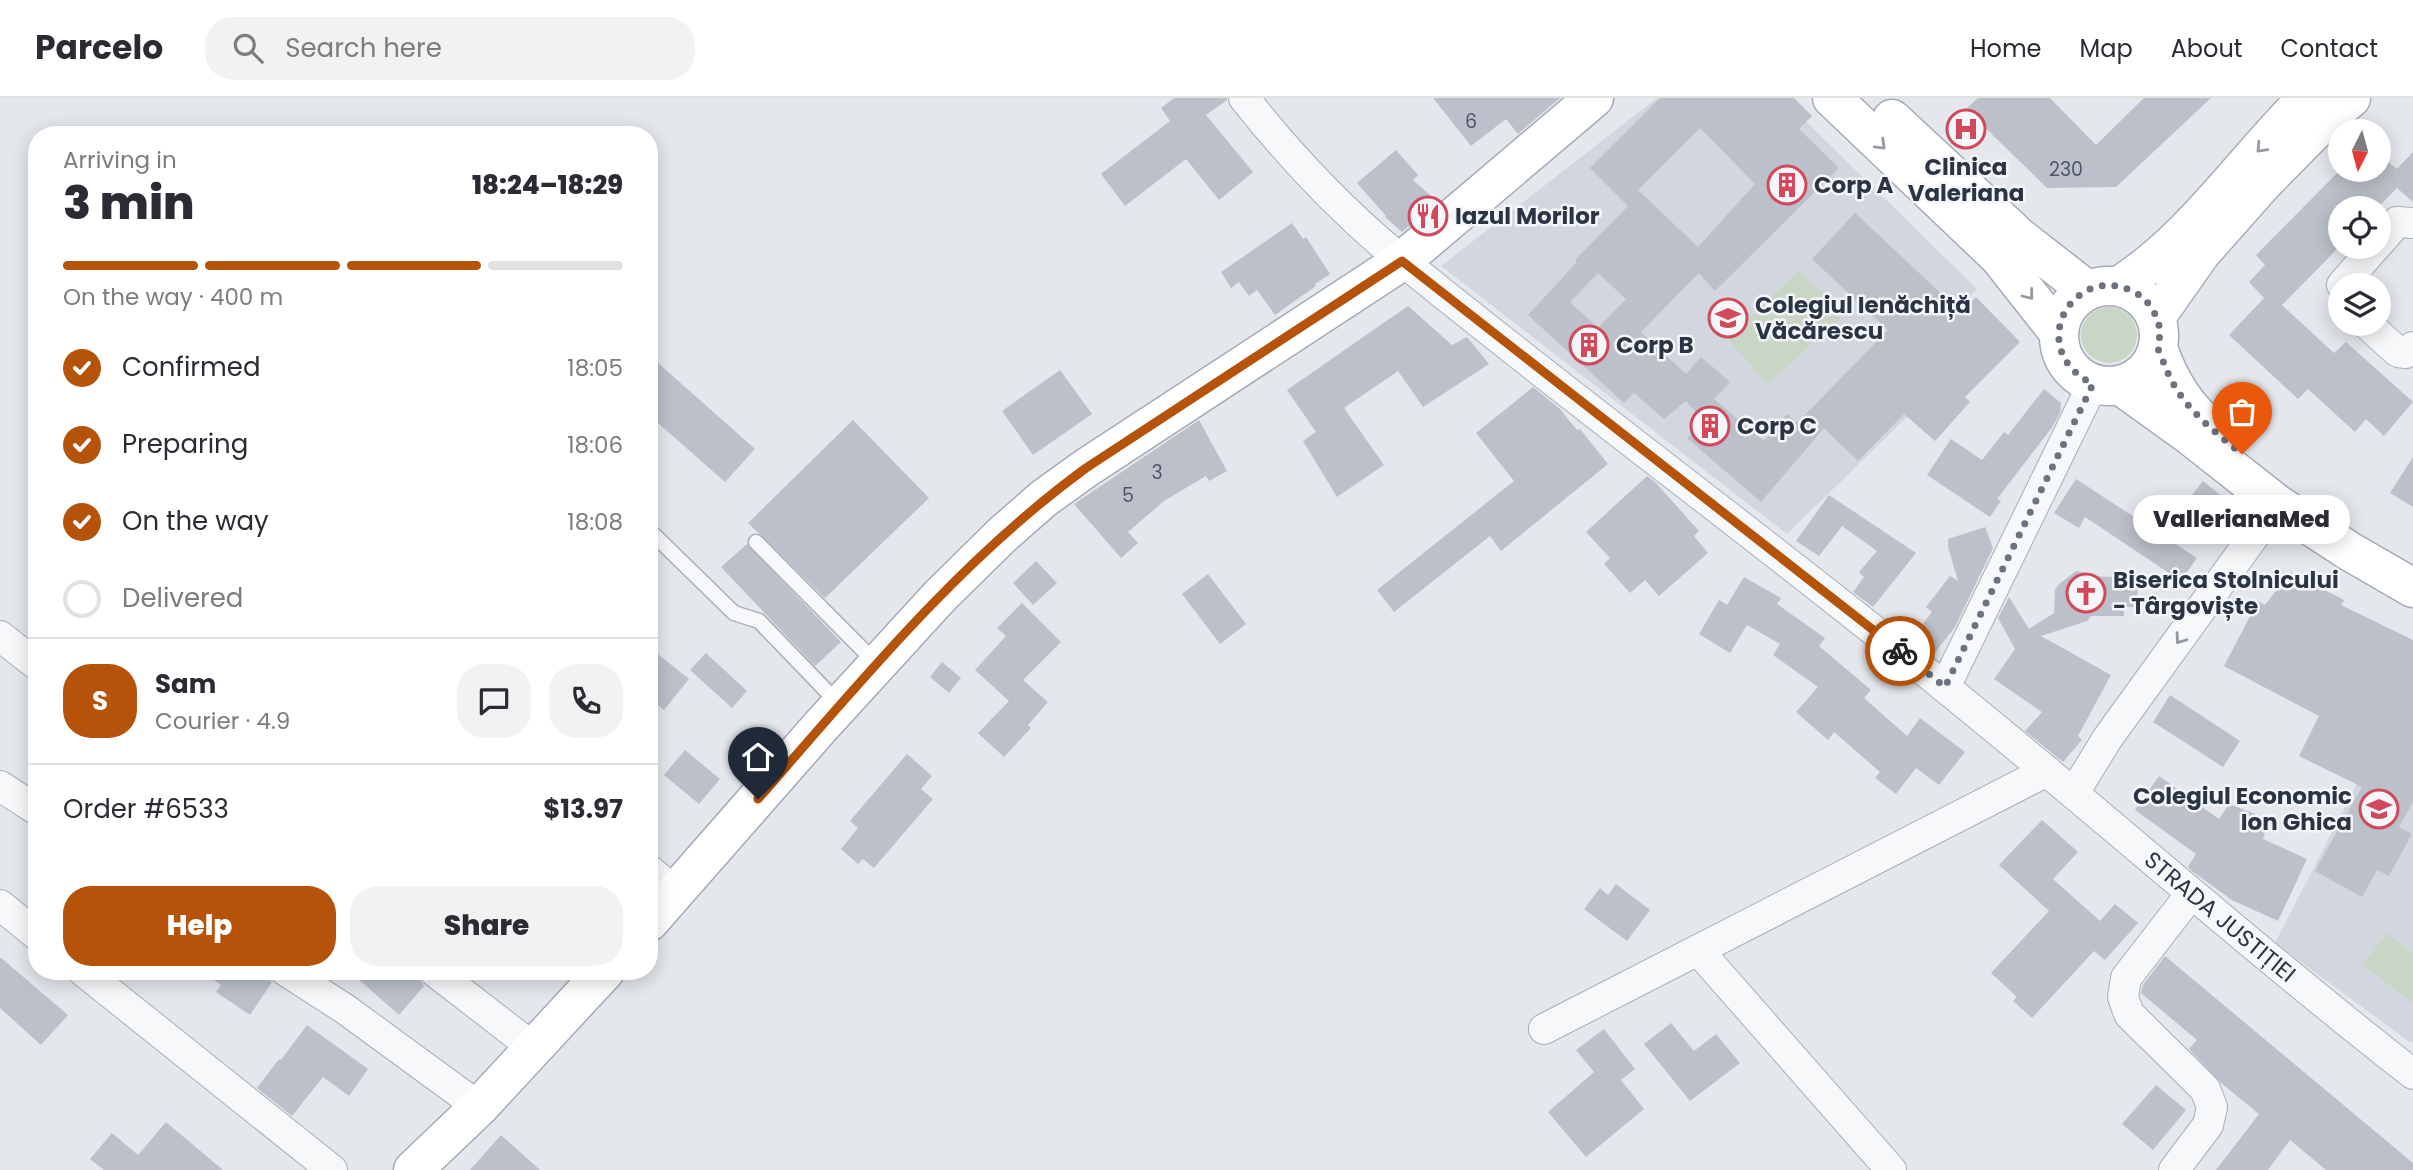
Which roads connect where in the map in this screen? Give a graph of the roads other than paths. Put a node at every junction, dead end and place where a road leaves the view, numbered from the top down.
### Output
1 (1244, 98) edge
2 (1594, 98) edge
3 (1832, 98) edge
4 (1870, 98) edge
5 (2350, 98) edge
6 (2305, 99) edge
7 (2413, 223) edge
8 (2391, 229) edge
9 (2365, 259) edge
10 (1402, 261) junction
11 (2352, 273) edge
12 (2103, 288) junction
13 (2059, 333) junction
14 (2157, 333) junction
15 (2380, 336) edge
16 (2413, 347) edge
17 (2106, 384) junction
18 (2277, 504) junction
19 (658, 539) edge
20 (756, 542) dead end
21 (2413, 566) edge
22 (2413, 588) edge
23 (0, 636) edge
24 (28, 658) edge
25 (877, 664) junction
26 (1945, 687) junction
27 (840, 705) junction
28 (2047, 771) junction
29 (0, 786) edge
30 (2074, 793) junction
31 (28, 804) edge
32 (662, 881) edge
33 (2191, 894) junction
34 (0, 905) edge
35 (28, 927) edge
36 (1698, 950) junction
37 (94, 980) edge
38 (300, 980) edge
39 (446, 980) edge
40 (597, 980) edge
41 (1544, 1030) dead end
42 (535, 1049) junction
43 (2413, 1074) edge
44 (479, 1107) junction
45 (332, 1170) edge
46 (413, 1170) edge
47 (1891, 1170) edge
48 (2174, 1170) edge

1 - 10 street, STRADA JUSTIȚIEI
2 - 10 main road
3 -> 13 main road
4 - 12 main road
5 - 14 main road
6 -> 12 main road
7 - 8 street
9 - 11 street
10 - 25 main road
10 - 26 street, STRADA JUSTIȚIEI
12 - 13 main road
12 - 14 main road
13 - 17 main road
14 - 17 main road
14 - 21 main road
15 - 16 street
17 - 18 main road
17 - 26 street
18 - 22 main road
18 -> 30 street
19 - 27 lane
20 - 25 lane
23 - 24 street
25 - 27 main road
26 - 28 street, STRADA JUSTIȚIEI
27 - 32 main road
28 - 30 street, STRADA JUSTIȚIEI
28 - 36 street
29 - 31 street
30 - 33 street, STRADA JUSTIȚIEI
33 - 43 street, STRADA JUSTIȚIEI
33 - 48 street
34 - 35 street
36 - 41 street
36 - 47 street
37 - 45 street
38 - 44 street
39 - 42 street
40 - 42 main road
42 - 44 main road
44 - 46 main road

